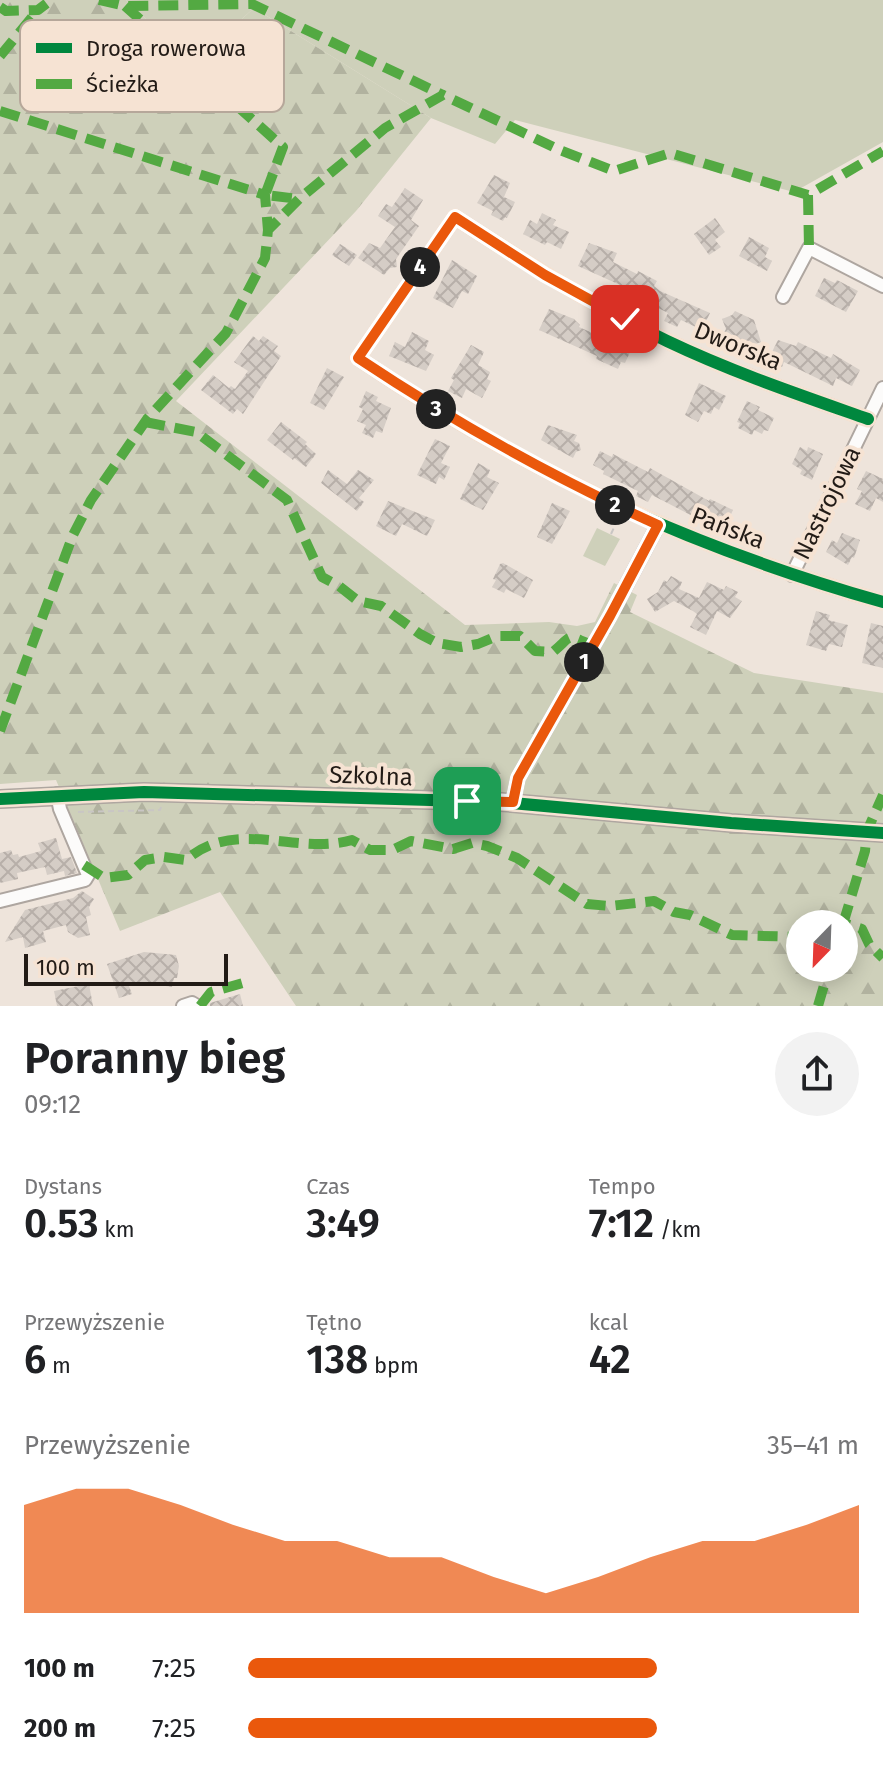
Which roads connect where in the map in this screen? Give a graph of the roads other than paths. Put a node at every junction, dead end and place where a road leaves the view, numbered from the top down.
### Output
1 (883, 286) edge
2 (783, 297) dead end
3 (358, 358) joint
4 (883, 388) edge
5 (868, 419) junction
6 (658, 525) junction
7 (792, 575) junction
8 (883, 602) edge
9 (0, 799) edge
10 (58, 799) junction
11 (513, 802) junction
12 (883, 833) edge
13 (0, 901) edge
14 (183, 1006) edge
15 (197, 1006) edge

1 - 2 street
3 - 5 street, Dworska
3 - 6 street, Pańska
4 - 5 street, Nastrojowa
5 - 7 street, Nastrojowa
6 - 7 street, Pańska
6 - 11 street
7 - 8 street, Pańska
9 - 10 street, Szkolna
10 - 11 street, Szkolna
10 - 13 street
11 - 12 street, Szkolna
14 - 15 street

